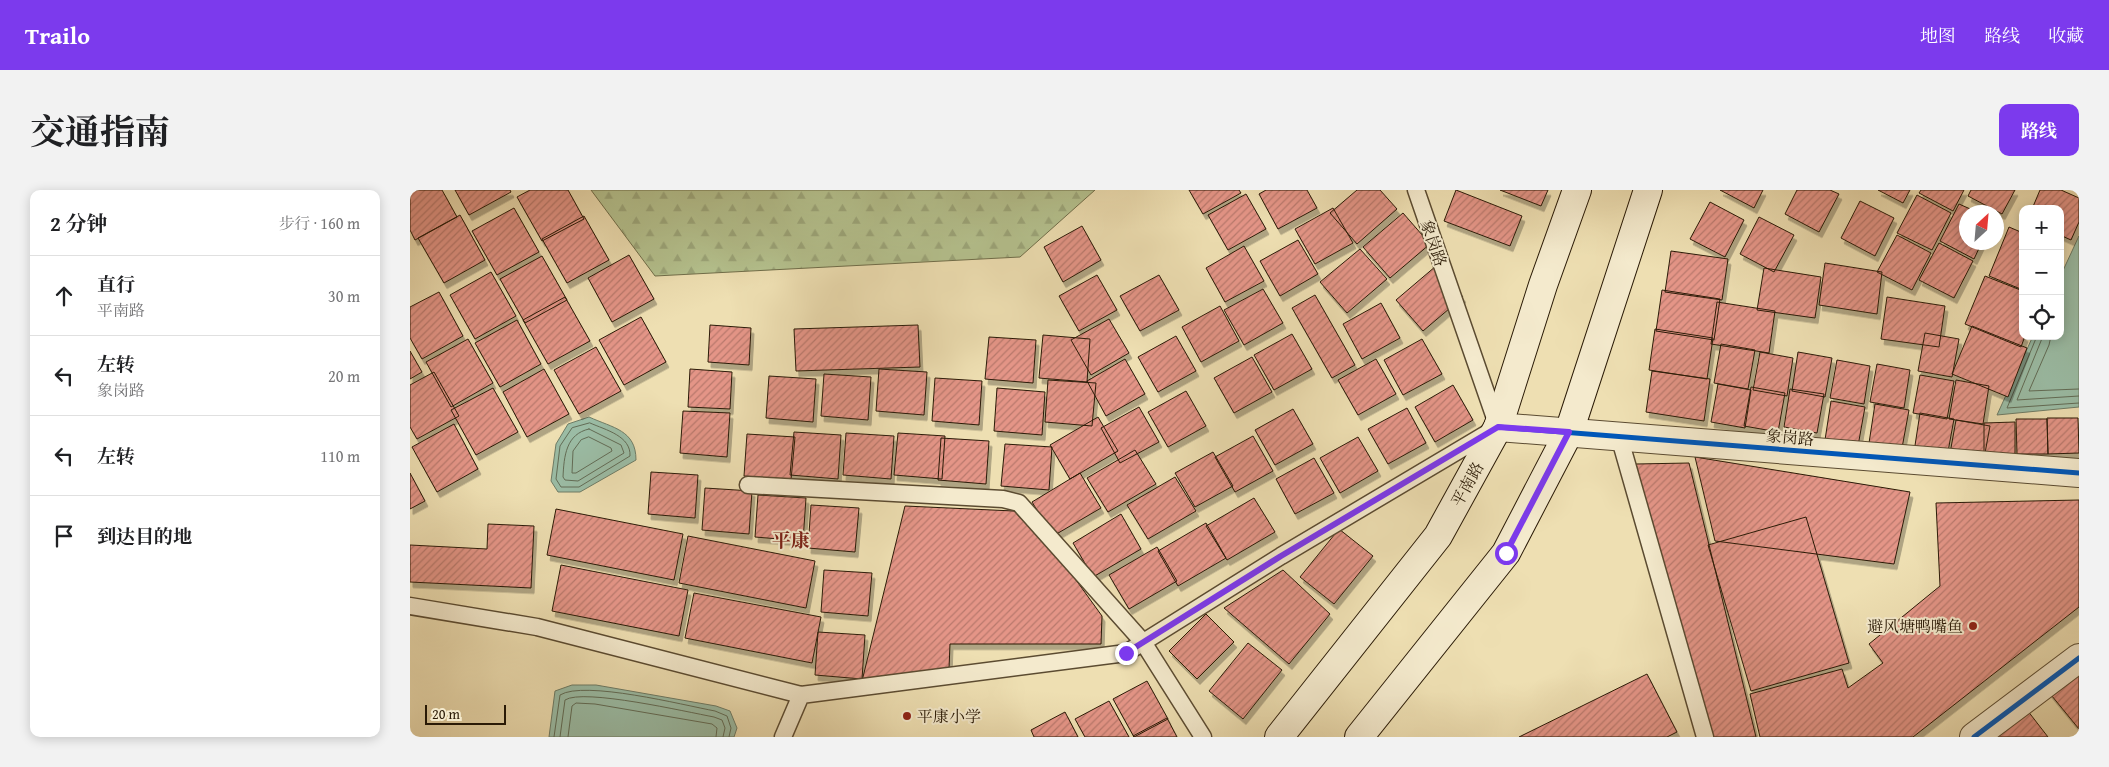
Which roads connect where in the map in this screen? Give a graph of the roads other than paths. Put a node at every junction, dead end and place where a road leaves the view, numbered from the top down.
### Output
1 (1416, 190) edge
2 (1577, 190) edge
3 (1648, 190) edge
4 (1498, 427) junction
5 (1569, 432) junction
6 (1619, 436) junction
7 (2079, 473) edge
8 (748, 485) dead end
9 (410, 606) edge
10 (1143, 642) junction
11 (2079, 658) edge
12 (801, 695) junction
13 (783, 737) edge
14 (1203, 737) edge
15 (1279, 737) edge
16 (1359, 737) edge
17 (1705, 737) edge
18 (1974, 737) edge

1 - 4 lane, 象岗路
2 - 4 main road, 平南路
3 - 5 main road
4 - 5 main road, 象岗路
4 - 10 lane
4 - 15 main road, 平南路
5 - 6 main road, 象岗路
5 - 16 main road
6 - 7 main road, 象岗路
6 - 17 lane
8 - 10 lane
9 - 12 lane
10 - 12 lane
10 - 14 lane
11 - 18 main road
12 - 13 lane

